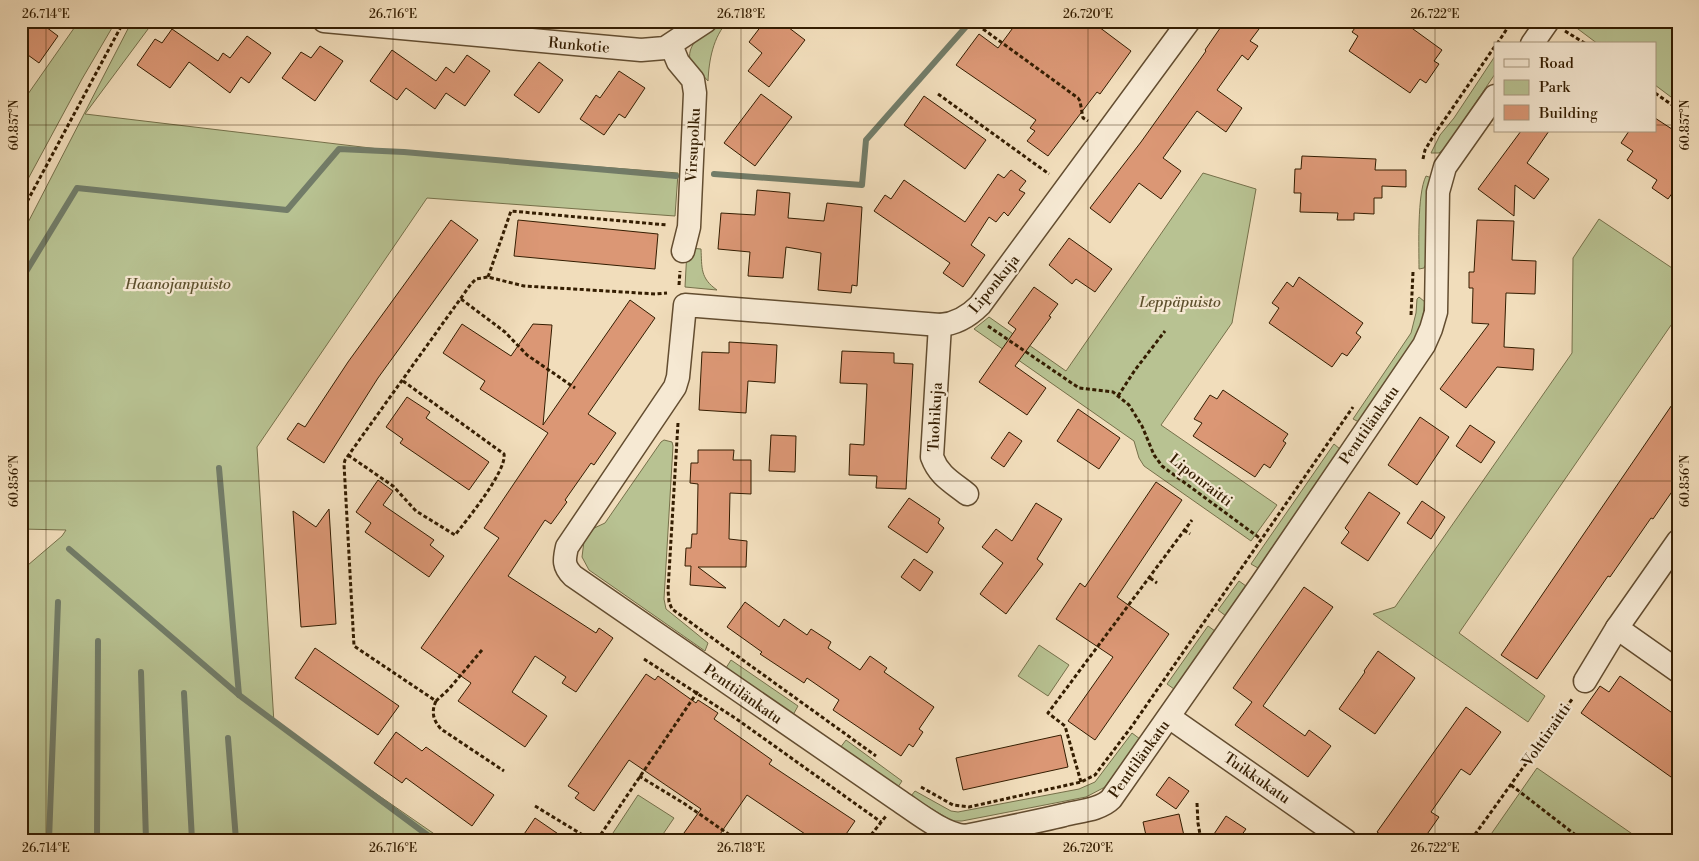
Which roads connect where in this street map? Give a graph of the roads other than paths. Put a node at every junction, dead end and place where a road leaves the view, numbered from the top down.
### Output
1 (324, 21) edge
2 (706, 21) edge
3 (1189, 21) edge
4 (1544, 23) edge
5 (450, 27) edge
6 (1533, 42) edge
7 (670, 45) junction
8 (1494, 97) edge
9 (683, 251) road end
10 (682, 299) joint
11 (940, 325) junction
12 (968, 494) dead end
13 (1678, 541) edge
14 (1617, 628) junction
15 (1678, 672) edge
16 (1585, 681) road end
17 (1169, 717) junction
18 (1345, 840) edge

1 - 5 street, Runkotie
2 - 7 street, Runkotie
3 - 11 street, Liponkuja
4 - 6 street
5 - 7 street, Runkotie
7 - 9 street, Virsupolku
8 - 17 street, Penttilänkatu
10 - 11 street, Liponkuja
10 - 17 street, Penttilänkatu
11 - 12 street, Tuohikuja
13 - 14 street
14 - 15 street
14 - 16 street
17 - 18 street, Tuikkukatu

